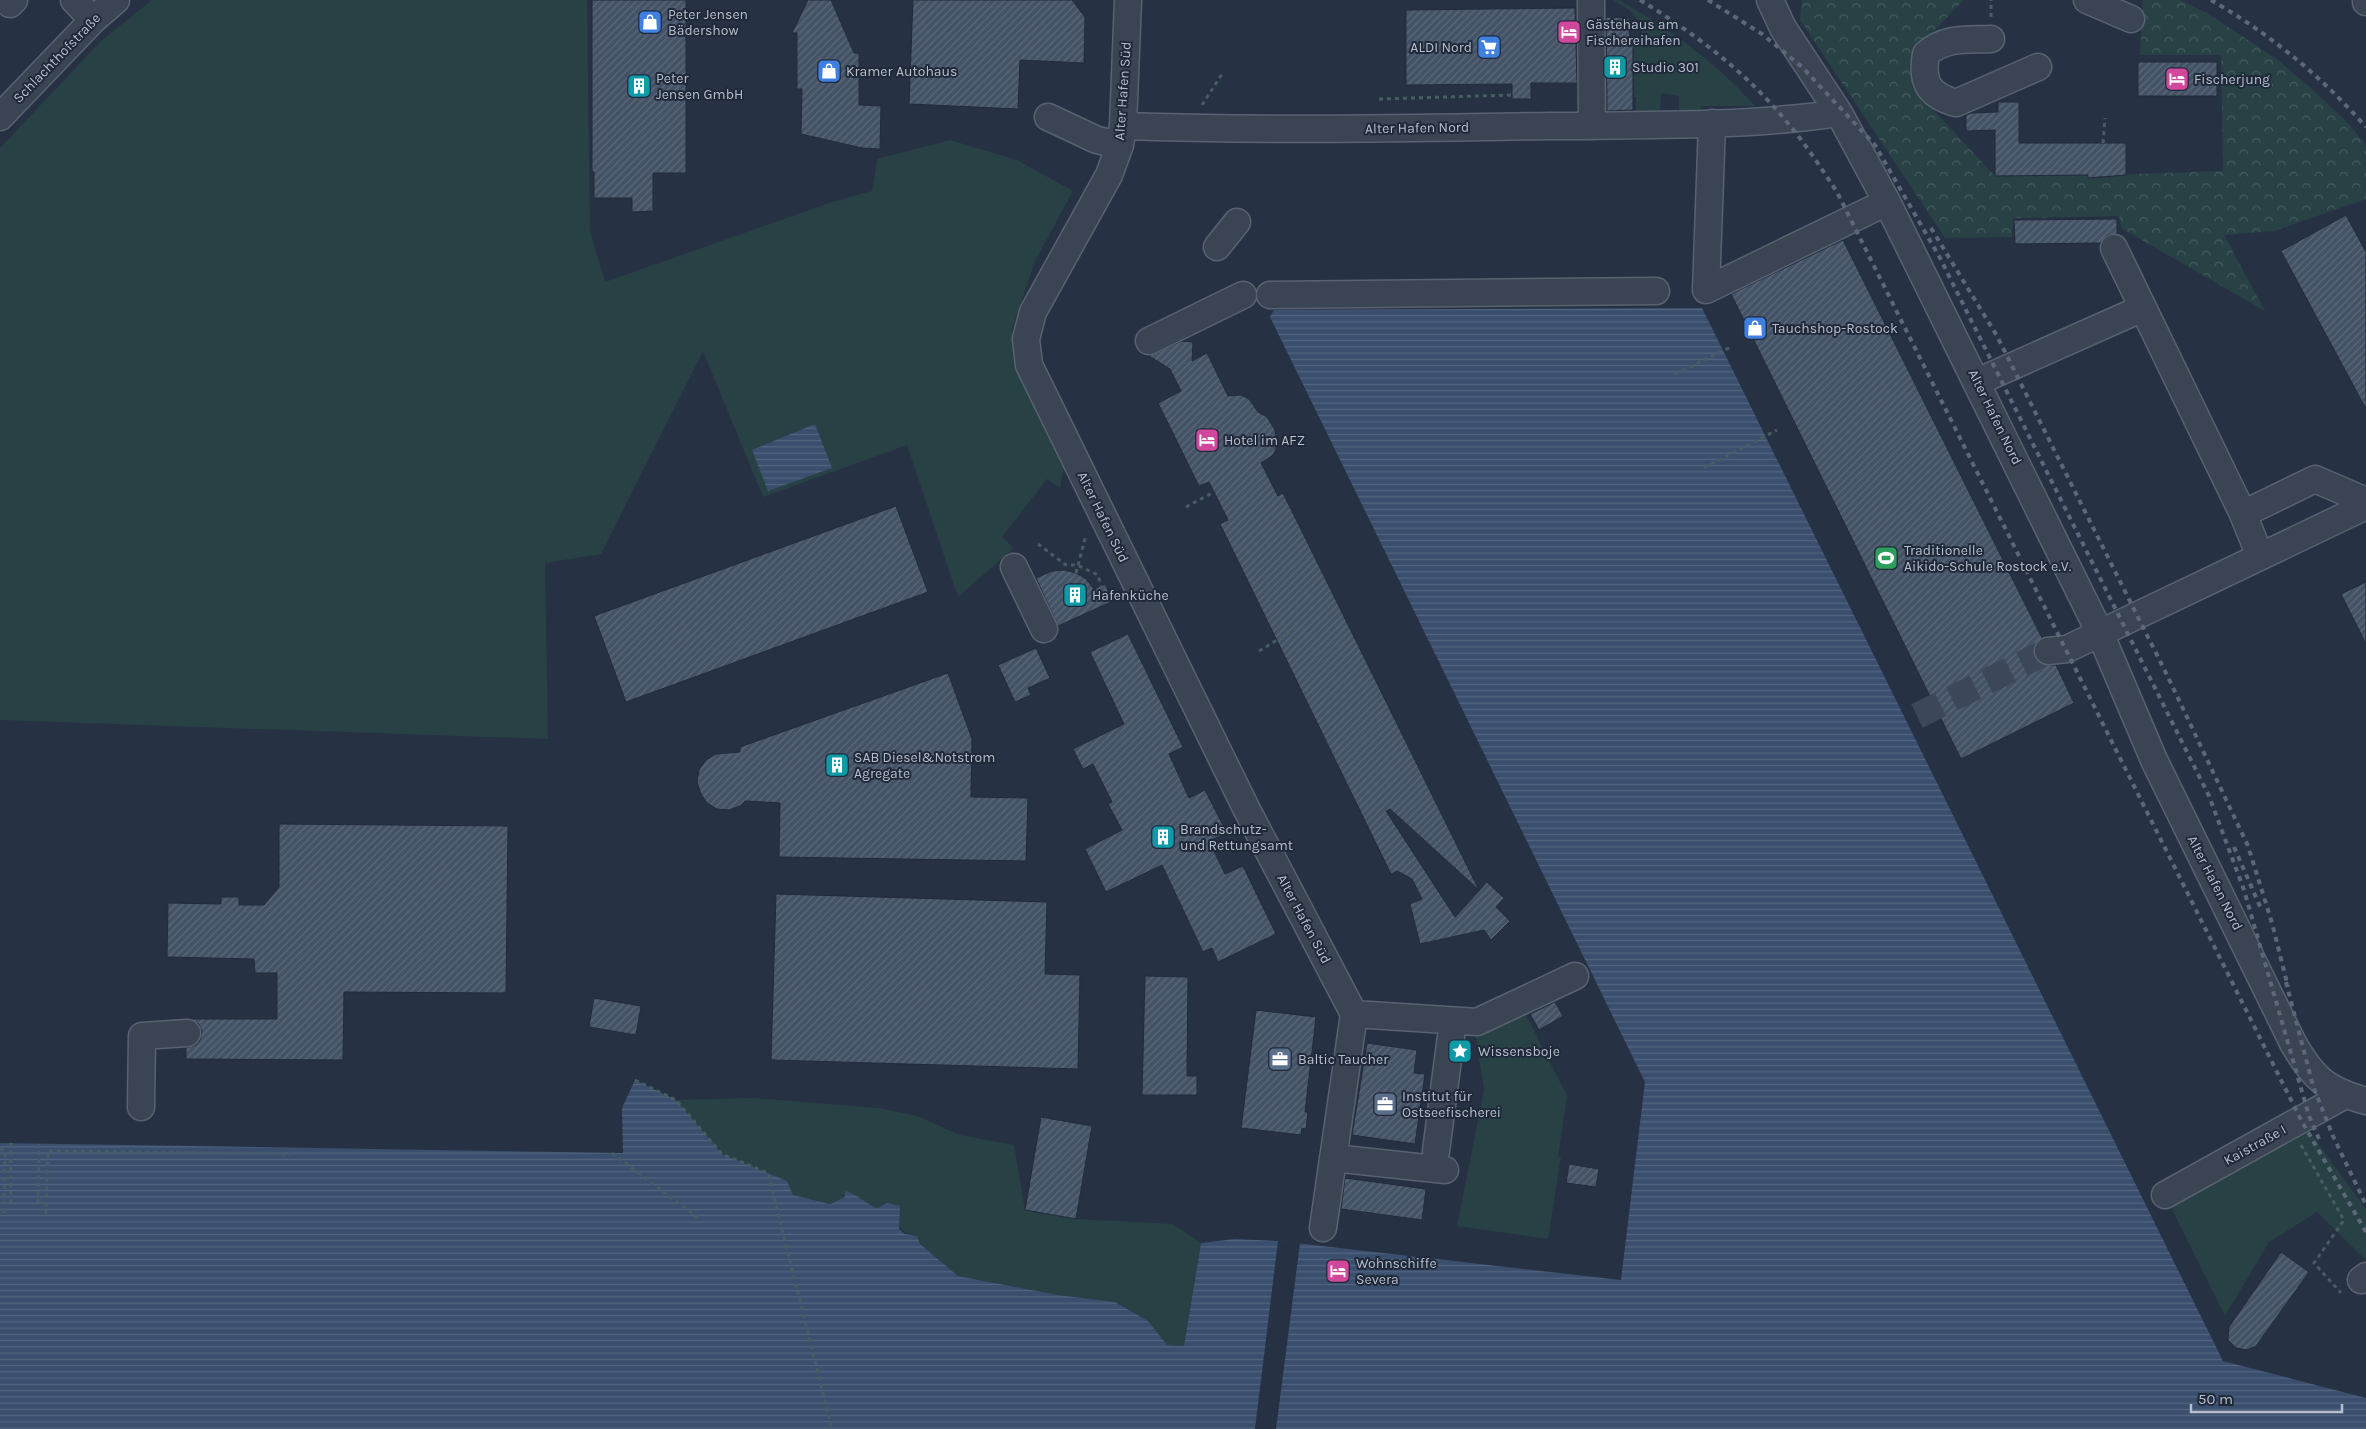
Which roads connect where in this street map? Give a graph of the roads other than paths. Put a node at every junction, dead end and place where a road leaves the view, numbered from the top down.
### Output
1 (6, 0) edge
2 (14, 0) edge
3 (74, 0) edge
4 (116, 0) edge
5 (1128, 0) edge
6 (1592, 0) edge
7 (1771, 0) edge
8 (2087, 0) edge
9 (2131, 19) dead end
10 (93, 20) junction
11 (1991, 27) road end
12 (2038, 67) dead end
13 (1839, 113) junction
14 (1, 115) edge
15 (1048, 117) dead end
16 (1712, 123) junction
17 (1592, 126) junction
18 (1122, 135) junction
19 (1887, 202) junction
20 (1237, 222) dead end
21 (1217, 247) dead end
22 (2114, 248) dead end
23 (1656, 291) dead end
24 (1243, 295) dead end
25 (1270, 295) dead end
26 (2143, 308) junction
27 (1149, 342) dead end
28 (1977, 382) junction
29 (2366, 501) edge
30 (2366, 506) edge
31 (2243, 514) junction
32 (2260, 556) junction
33 (1014, 567) dead end
34 (1044, 629) dead end
35 (2100, 633) junction
36 (2048, 651) tunnel mouth
37 (1575, 976) dead end
38 (1354, 1014) junction
39 (1453, 1021) junction
40 (186, 1033) dead end
41 (2355, 1098) edge
42 (141, 1107) dead end
43 (1333, 1158) junction
44 (2166, 1195) dead end
45 (1323, 1228) dead end

1 - 2 street
3 - 10 street
4 - 10 street, Schlachthofstraße
5 - 18 street, Alter Hafen Süd
6 - 17 street
7 - 13 street, Alter Hafen Nord
8 - 9 street
10 - 14 street, Schlachthofstraße
11 - 12 street
13 - 16 street, Alter Hafen Nord
13 - 19 street, Alter Hafen Nord
15 - 18 street, Alter Hafen Nord
16 - 17 street, Alter Hafen Nord
16 - 19 street
17 - 18 street, Alter Hafen Nord
18 - 38 street, Alter Hafen Süd
19 - 28 street, Alter Hafen Nord
20 - 21 street
22 - 26 street
23 - 25 street
24 - 27 street
26 - 28 street
26 - 31 street
28 - 35 street, Alter Hafen Nord
29 - 31 street
30 - 32 street
31 - 32 street
32 - 35 street
33 - 34 street
35 - 36 street
35 - 41 street, Alter Hafen Nord
37 - 39 street
38 - 39 street
38 - 43 street
39 - 43 street
40 - 42 street
41 - 44 street, Kaistraße I
43 - 45 street

